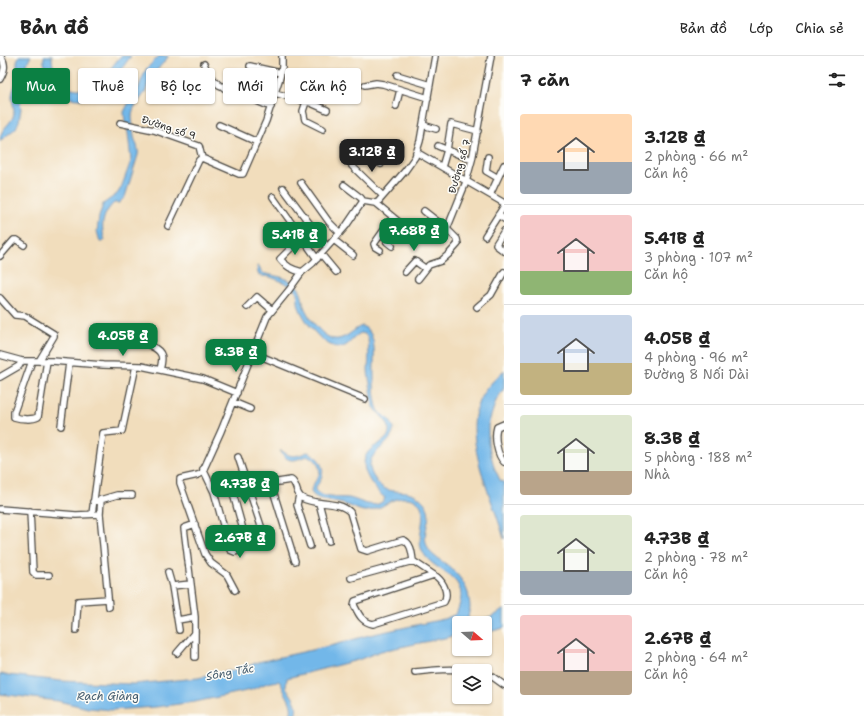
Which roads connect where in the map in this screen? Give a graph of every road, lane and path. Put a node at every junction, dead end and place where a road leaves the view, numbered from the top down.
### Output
1 (1, 56) edge
2 (282, 56) edge
3 (435, 56) edge
4 (491, 56) edge
5 (204, 64) dead end
6 (250, 66) dead end
7 (281, 73) junction
8 (398, 76) dead end
9 (0, 79) edge
10 (365, 85) dead end
11 (430, 85) junction
12 (277, 86) edge
13 (223, 87) edge
14 (400, 90) junction
15 (428, 98) junction
16 (264, 104) edge
17 (272, 104) edge
18 (305, 104) edge
19 (311, 104) edge
20 (396, 106) dead end
21 (271, 107) junction
22 (327, 110) dead end
23 (122, 123) dead end
24 (219, 125) dead end
25 (423, 125) junction
26 (323, 129) dead end
27 (436, 129) dead end
28 (478, 131) junction
29 (257, 142) junction
30 (438, 146) dead end
31 (447, 150) junction
32 (416, 152) junction
33 (488, 157) dead end
34 (202, 158) junction
35 (472, 160) junction
36 (381, 164) dead end
37 (504, 165) edge
38 (442, 167) junction
39 (498, 178) junction
40 (466, 182) junction
41 (301, 183) dead end
42 (344, 185) dead end
43 (283, 188) dead end
44 (490, 195) junction
45 (383, 196) junction
46 (273, 197) dead end
47 (363, 201) junction
48 (376, 202) junction
49 (504, 204) edge
50 (424, 211) dead end
51 (498, 215) junction
52 (393, 217) junction
53 (504, 219) edge
54 (168, 226) dead end
55 (447, 229) junction
56 (504, 231) edge
57 (340, 233) junction
58 (486, 236) dead end
59 (301, 238) junction
60 (334, 240) junction
61 (24, 245) dead end
62 (392, 246) dead end
63 (327, 247) junction
64 (380, 250) dead end
65 (504, 251) edge
66 (353, 255) dead end
67 (0, 256) edge
68 (319, 256) junction
69 (426, 269) junction
70 (336, 272) dead end
71 (405, 272) dead end
72 (504, 272) edge
73 (300, 274) junction
74 (418, 279) dead end
75 (0, 298) edge
76 (246, 307) dead end
77 (477, 307) dead end
78 (272, 310) junction
79 (151, 346) dead end
80 (253, 353) junction
81 (0, 356) edge
82 (22, 361) junction
83 (32, 361) junction
84 (39, 361) junction
85 (47, 361) junction
86 (69, 363) junction
87 (136, 366) junction
88 (160, 370) junction
89 (0, 377) edge
90 (237, 392) junction
91 (365, 399) dead end
92 (233, 402) junction
93 (250, 409) dead end
94 (504, 424) edge
95 (61, 426) dead end
96 (238, 457) dead end
97 (504, 462) edge
98 (203, 469) junction
99 (271, 484) junction
100 (248, 487) junction
101 (232, 490) junction
102 (214, 492) junction
103 (132, 495) dead end
104 (299, 495) junction
105 (101, 500) junction
106 (93, 502) junction
107 (318, 504) junction
108 (0, 509) edge
109 (30, 511) junction
110 (92, 514) junction
111 (100, 514) junction
112 (195, 524) junction
113 (329, 541) dead end
114 (310, 546) dead end
115 (268, 547) dead end
116 (295, 561) dead end
117 (413, 561) junction
118 (168, 572) dead end
119 (49, 575) dead end
120 (434, 575) junction
121 (351, 578) dead end
122 (191, 584) junction
123 (172, 586) junction
124 (235, 590) dead end
125 (108, 599) junction
126 (109, 607) dead end
127 (195, 616) junction
128 (178, 620) junction
129 (76, 630) dead end
130 (179, 630) dead end
131 (195, 632) junction
132 (177, 653) dead end
133 (195, 657) dead end
134 (452, 670) edge
135 (416, 672) dead end
136 (492, 676) edge
137 (504, 685) edge

1 - 9 street
2 - 7 street
3 - 11 street
4 - 28 street, Đường số 7
5 - 13 street
6 - 7 street
7 - 12 street
8 - 11 street
10 - 14 street
11 - 15 street
14 - 15 street
14 - 20 street
15 - 25 street
16 - 21 street
17 - 21 street
18 - 26 street
19 - 22 street
21 - 29 street
23 - 34 street, Đường số 9
24 - 29 street
25 - 27 street
25 - 32 street
28 - 31 street
28 - 35 street, Đường số 7
29 - 34 street
30 - 31 street
31 - 35 street
31 - 38 street
32 - 38 street
32 - 45 street
33 - 39 street
34 - 54 street
35 - 40 street, Đường số 7
36 - 45 street
37 - 39 street
38 - 40 street
39 - 44 street
40 - 44 street
40 - 55 street, Đường số 7
41 - 57 street
42 - 47 street
43 - 63 street
44 - 49 street
45 - 48 street
46 - 59 street
47 - 48 street
47 - 57 street
48 - 52 street
49 - 51 street
50 - 55 street
51 - 53 street
51 - 58 street
52 - 62 street
52 - 64 street
55 - 69 street
56 - 65 street
57 - 60 street
59 - 68 street
59 - 73 street
60 - 63 street
60 - 66 street
61 - 67 street
63 - 68 street
68 - 70 street
68 - 73 street
69 - 71 street
69 - 74 street
72 - 77 street
73 - 78 street
75 - 84 street
76 - 78 street
78 - 80 street
79 - 88 street
80 - 90 street
80 - 91 street
81 - 82 street
82 - 83 street
82 - 89 street
83 - 84 street
83 - 85 street
84 - 85 street
85 - 86 street
86 - 87 street
86 - 95 street
87 - 88 street
87 - 106 street
88 - 90 street
90 - 92 street
92 - 93 street
92 - 98 street
94 - 97 street
96 - 100 street
98 - 102 street
98 - 112 street
99 - 100 street
99 - 104 street
99 - 116 street
100 - 101 street
100 - 115 street
101 - 102 street
101 - 102 street
103 - 105 street
104 - 107 street
104 - 114 street
105 - 106 street
105 - 111 street
106 - 110 street
107 - 113 street
107 - 117 street
108 - 109 street
109 - 110 street
109 - 119 street
110 - 111 street
111 - 125 street
112 - 122 street
112 - 124 street
117 - 120 street
117 - 121 street
118 - 123 street
120 - 120 street
122 - 123 street
122 - 127 street
123 - 128 street
125 - 126 street
125 - 129 street
127 - 128 street
127 - 131 street
128 - 130 street
131 - 132 street
131 - 133 street
134 - 135 street
136 - 137 street

